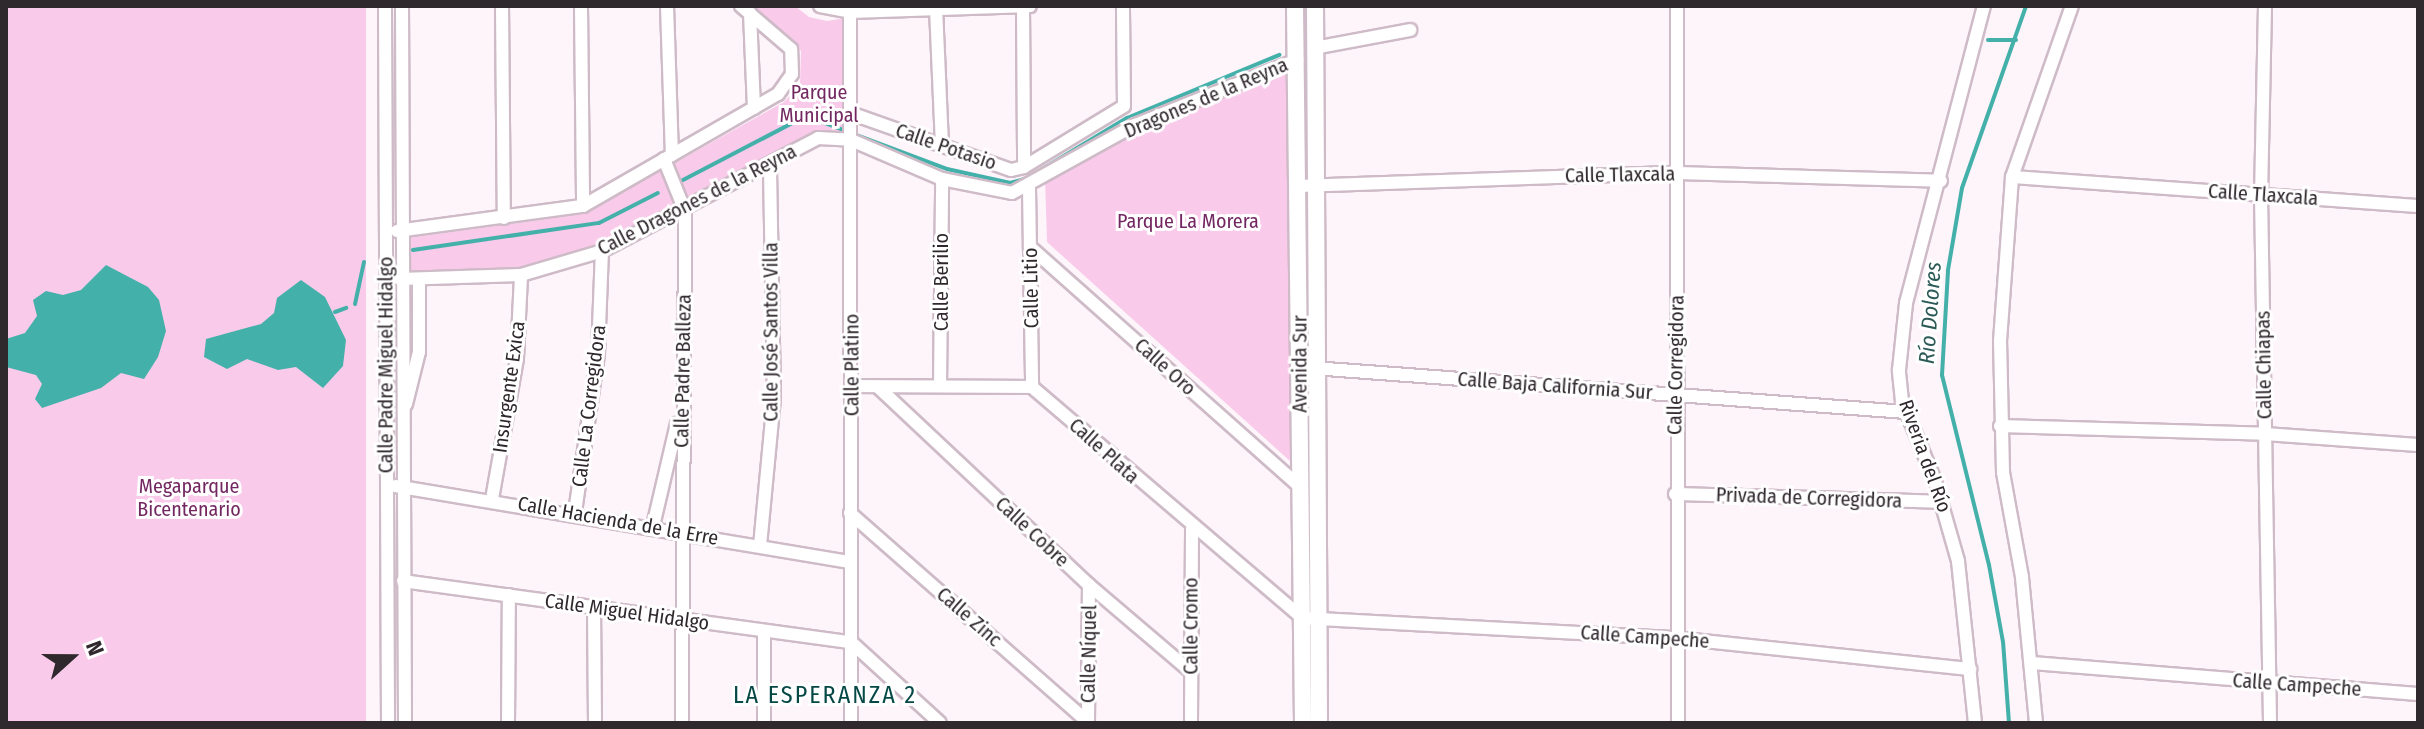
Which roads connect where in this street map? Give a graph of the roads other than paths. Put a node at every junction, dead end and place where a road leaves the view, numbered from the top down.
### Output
1 (502, 6) edge
2 (581, 6) edge
3 (667, 6) edge
4 (820, 6) edge
5 (1002, 6) edge
6 (1023, 6) edge
7 (1030, 6) edge
8 (1123, 6) edge
9 (1295, 6) edge
10 (1315, 6) edge
11 (1677, 6) edge
12 (1984, 6) edge
13 (2072, 6) edge
14 (2265, 6) edge
15 (936, 8) junction
16 (385, 9) edge
17 (402, 9) edge
18 (850, 9) edge
19 (746, 10) edge
20 (1314, 29) junction
21 (1296, 30) junction
22 (1410, 30) dead end
23 (1314, 48) junction
24 (1297, 60) junction
25 (754, 108) junction
26 (850, 116) junction
27 (851, 137) junction
28 (942, 147) junction
29 (668, 157) junction
30 (770, 166) junction
31 (1024, 167) junction
32 (1678, 173) junction
33 (2012, 177) junction
34 (942, 179) junction
35 (1941, 181) junction
36 (1308, 186) junction
37 (1029, 188) junction
38 (2261, 195) junction
39 (583, 206) junction
40 (2418, 206) edge
41 (685, 211) junction
42 (504, 218) junction
43 (386, 231) junction
44 (401, 231) junction
45 (1030, 247) junction
46 (602, 251) junction
47 (521, 275) junction
48 (400, 279) junction
49 (419, 280) junction
50 (1308, 368) junction
51 (853, 386) junction
52 (940, 386) junction
53 (878, 387) junction
54 (1032, 387) junction
55 (1675, 395) junction
56 (683, 398) junction
57 (1906, 412) junction
58 (401, 423) junction
59 (2000, 426) junction
60 (2265, 434) junction
61 (2418, 445) edge
62 (386, 486) junction
63 (402, 486) junction
64 (1300, 487) junction
65 (1675, 494) junction
66 (492, 499) junction
67 (1942, 502) junction
68 (575, 512) junction
69 (850, 513) junction
70 (653, 526) junction
71 (1192, 529) junction
72 (680, 531) junction
73 (760, 546) junction
74 (849, 562) junction
75 (403, 581) junction
76 (1089, 585) junction
77 (509, 595) junction
78 (594, 608) junction
79 (681, 618) junction
80 (1310, 618) junction
81 (764, 632) junction
82 (1675, 638) junction
83 (851, 642) junction
84 (2032, 663) junction
85 (1970, 669) junction
86 (1190, 671) junction
87 (2270, 683) junction
88 (2418, 694) edge
89 (1088, 722) edge
90 (388, 723) edge
91 (405, 723) edge
92 (508, 723) edge
93 (595, 723) edge
94 (682, 723) edge
95 (764, 723) edge
96 (851, 723) edge
97 (940, 723) edge
98 (1191, 723) edge
99 (1303, 723) edge
100 (1319, 723) edge
101 (1678, 723) edge
102 (1975, 723) edge
103 (2036, 723) edge
104 (2270, 723) edge

1 - 42 street
2 - 39 street
3 - 29 street
4 - 18 street
5 - 6 street
5 - 15 street
6 - 7 street
6 - 31 street
8 - 31 street, Calle Potasio
9 - 21 main road, Avenida Sur
10 - 20 main road, Avenida Sur
11 - 32 street, Calle Corregidora
12 - 35 street, Riveria del Río
13 - 33 street
14 - 38 street, Calle Chiapas
15 - 18 street
15 - 28 street
16 - 17 street
16 - 43 street, Calle Padre Miguel Hidalgo
17 - 44 street, Calle Padre Miguel Hidalgo
18 - 26 street, Calle Platino
19 - 25 street
19 - 25 street
20 - 21 main road
20 - 23 main road, Avenida Sur
21 - 24 main road, Avenida Sur
22 - 23 street
23 - 36 main road, Avenida Sur
24 - 36 main road, Avenida Sur
24 - 37 street, Dragones de la Reyna
25 - 29 street
26 - 27 street, Calle Platino
26 - 28 street, Calle Potasio
27 - 30 street, Calle Dragones de la Reyna
27 - 34 street, Dragones de la Reyna
27 - 51 street, Calle Platino
28 - 31 street, Calle Potasio
29 - 39 street
29 - 41 street
30 - 41 street, Calle Dragones de la Reyna
30 - 73 street, Calle José Santos Villa
32 - 35 street, Calle Tlaxcala
32 - 36 street, Calle Tlaxcala
32 - 55 street, Calle Corregidora
33 - 38 street, Calle Tlaxcala
33 - 59 street
34 - 37 street, Dragones de la Reyna
34 - 52 street, Calle Berilio
35 - 57 street, Riveria del Río
36 - 50 main road, Avenida Sur
37 - 45 street, Calle Litio
38 - 40 street, Calle Tlaxcala
38 - 60 street, Calle Chiapas
39 - 42 street
41 - 46 street, Calle Dragones de la Reyna
41 - 56 street, Calle Padre Balleza
42 - 44 street
43 - 44 street
43 - 62 street, Calle Padre Miguel Hidalgo
44 - 48 street, Calle Padre Miguel Hidalgo
45 - 54 street, Calle Litio
45 - 64 street, Calle Oro
46 - 47 street, Calle Dragones de la Reyna
46 - 68 street, Calle La Corregidora
47 - 49 street, Calle Dragones de la Reyna
47 - 66 street, Insurgente Exica
48 - 49 street, Calle Dragones de la Reyna
48 - 58 street, Calle Padre Miguel Hidalgo
49 - 58 street, Calle Padre Miguel Hidalgo
50 - 55 street, Calle Baja California Sur
50 - 64 main road, Avenida Sur
50 - 80 main road, Avenida Sur
51 - 53 street
51 - 69 street, Calle Platino
52 - 53 street
52 - 54 street
53 - 76 street, Calle Cobre
54 - 71 street, Calle Plata
55 - 57 street, Calle Baja California Sur
55 - 65 street, Calle Corregidora
56 - 70 street
56 - 72 street, Calle Padre Balleza
57 - 67 street, Riveria del Río
58 - 63 street, Calle Padre Miguel Hidalgo
59 - 60 street
59 - 84 street
60 - 61 street
60 - 87 street, Calle Chiapas
62 - 63 street, Calle Hacienda de la Erre
62 - 90 street, Calle Padre Miguel Hidalgo
63 - 66 street, Calle Hacienda de la Erre
63 - 75 street, Calle Padre Miguel Hidalgo
64 - 80 main road, Avenida Sur
65 - 67 street, Privada de Corregidora
65 - 82 street, Calle Corregidora
66 - 68 street, Calle Hacienda de la Erre
67 - 85 street, Riveria del Río
68 - 70 street, Calle Hacienda de la Erre
69 - 74 street, Calle Platino
69 - 89 street, Calle Zinc
70 - 72 street, Calle Hacienda de la Erre
71 - 80 street, Calle Plata
71 - 86 street, Calle Cromo
72 - 73 street, Calle Hacienda de la Erre
72 - 79 street, Calle Padre Balleza
73 - 74 street, Calle Hacienda de la Erre
74 - 83 street, Calle Platino
75 - 77 street, Calle Miguel Hidalgo
75 - 91 street, Calle Padre Miguel Hidalgo
76 - 86 street, Calle Cobre
76 - 89 street, Calle Níquel
77 - 78 street, Calle Miguel Hidalgo
77 - 92 street
78 - 79 street, Calle Miguel Hidalgo
78 - 93 street
79 - 81 street, Calle Miguel Hidalgo
79 - 94 street, Calle Padre Balleza
80 - 82 street, Calle Campeche
80 - 99 main road, Avenida Sur
80 - 100 main road, Avenida Sur
81 - 83 street, Calle Miguel Hidalgo
81 - 95 street
82 - 85 street, Calle Campeche
82 - 101 street, Calle Corregidora
83 - 96 street, Calle Platino
83 - 97 street
84 - 87 street, Calle Campeche
84 - 103 street
85 - 102 street, Riveria del Río
86 - 98 street, Calle Cromo
87 - 88 street, Calle Campeche
87 - 104 street, Calle Chiapas

